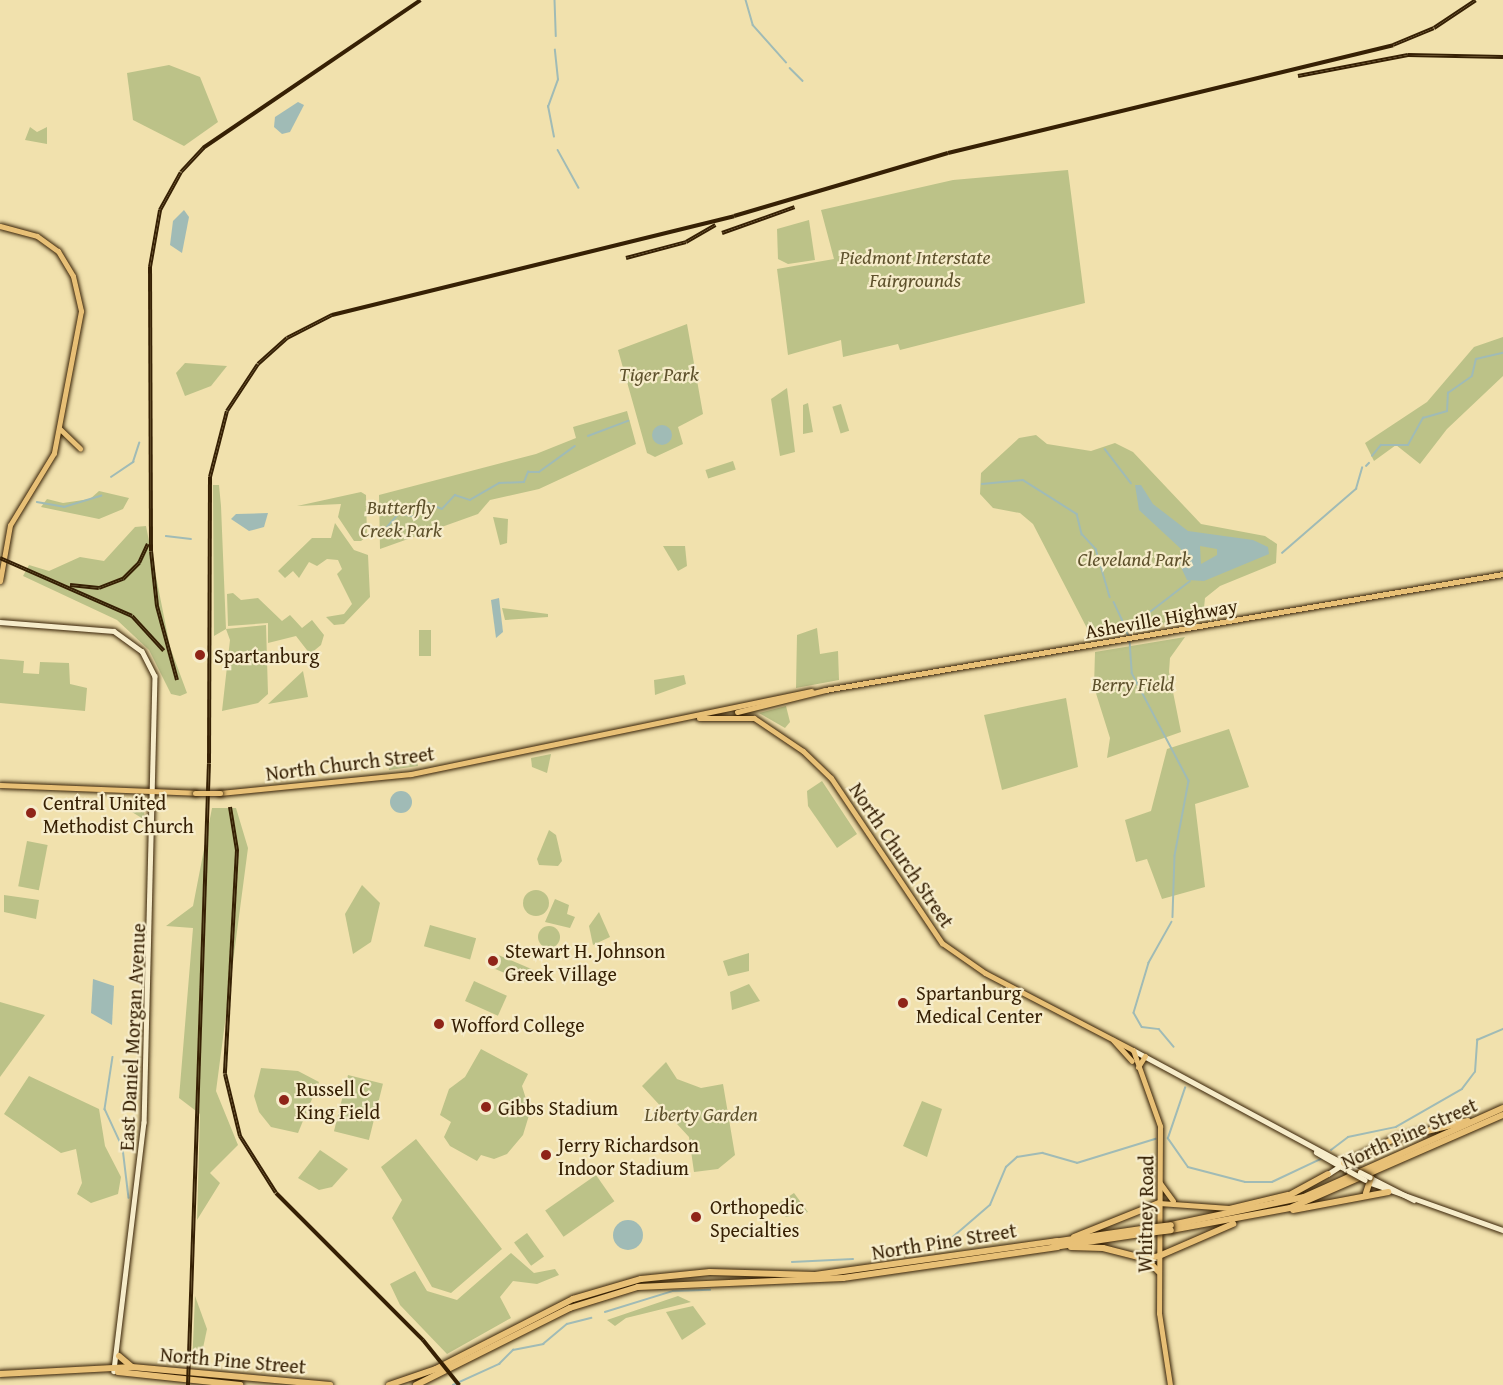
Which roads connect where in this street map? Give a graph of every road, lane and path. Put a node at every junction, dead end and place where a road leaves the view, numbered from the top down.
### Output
1 (0, 226) edge
2 (60, 429) junction
3 (80, 448) dead end
4 (1503, 574) edge
5 (0, 581) edge
6 (0, 622) edge
7 (729, 712) junction
8 (0, 785) edge
9 (152, 794) junction
10 (1113, 1040) junction
11 (1132, 1050) junction
12 (1145, 1056) junction
13 (1138, 1067) junction
14 (1503, 1108) edge
15 (1491, 1114) junction
16 (1503, 1115) edge
17 (1305, 1143) junction
18 (1330, 1161) junction
19 (1342, 1165) junction
20 (1330, 1173) junction
21 (1370, 1180) junction
22 (1160, 1184) junction
23 (1388, 1192) junction
24 (1366, 1193) junction
25 (1173, 1201) junction
26 (1159, 1203) junction
27 (1421, 1205) junction
28 (1261, 1210) junction
29 (1275, 1213) junction
30 (1242, 1220) junction
31 (1171, 1227) junction
32 (1503, 1230) edge
33 (1054, 1245) junction
34 (1159, 1256) junction
35 (1146, 1259) junction
36 (1159, 1272) junction
37 (118, 1352) junction
38 (132, 1367) junction
39 (114, 1370) junction
40 (0, 1374) edge
41 (240, 1381) edge
42 (245, 1385) edge
43 (330, 1385) edge
44 (389, 1385) edge
45 (416, 1385) edge
46 (1170, 1385) edge

1 - 2 main road
2 - 3 main road
2 - 5 main road
4 - 7 main road, Asheville Highway
6 - 9 main road, East Daniel Morgan Avenue
7 - 9 main road, North Church Street, bridge
7 - 10 main road, North Church Street
8 - 9 main road, North Church Street
9 - 37 main road, East Daniel Morgan Avenue
10 - 11 main road, North Church Street
10 - 13 main road
11 - 12 main road, North Church Street
11 - 13 main road, Whitney Road
12 - 13 main road
12 - 17 main road, North Church Street
13 - 22 main road, Whitney Road
14 - 15 highway, North Pine Street
15 - 19 highway
15 - 28 highway, North Pine Street
16 - 29 highway, North Pine Street
17 - 18 main road, North Church Street
17 - 19 main road, North Church Street
18 - 19 main road, North Church Street
18 - 20 main road
19 - 20 main road
19 - 21 main road, North Church Street, bridge
20 - 25 main road
20 - 28 highway
21 - 23 main road
21 - 24 highway
21 - 27 main road
22 - 25 main road
22 - 26 main road, Whitney Road
23 - 24 highway
23 - 27 main road
24 - 29 highway
25 - 26 main road
26 - 33 highway
26 - 34 main road, Whitney Road
27 - 32 main road
28 - 31 highway, North Pine Street
29 - 30 highway, North Pine Street
30 - 31 highway, North Pine Street
30 - 34 highway
31 - 33 highway, North Pine Street, bridge
33 - 35 highway
33 - 44 highway, North Pine Street
33 - 45 highway, North Pine Street
34 - 35 highway
34 - 36 main road, Whitney Road
35 - 36 highway
36 - 46 main road, Whitney Road
37 - 38 highway, North Pine Street
37 - 39 main road, East Daniel Morgan Avenue
38 - 39 highway, North Pine Street
38 - 41 highway, North Pine Street
39 - 40 highway, North Pine Street
39 - 41 highway, North Pine Street
41 - 42 highway
41 - 43 highway, North Pine Street

